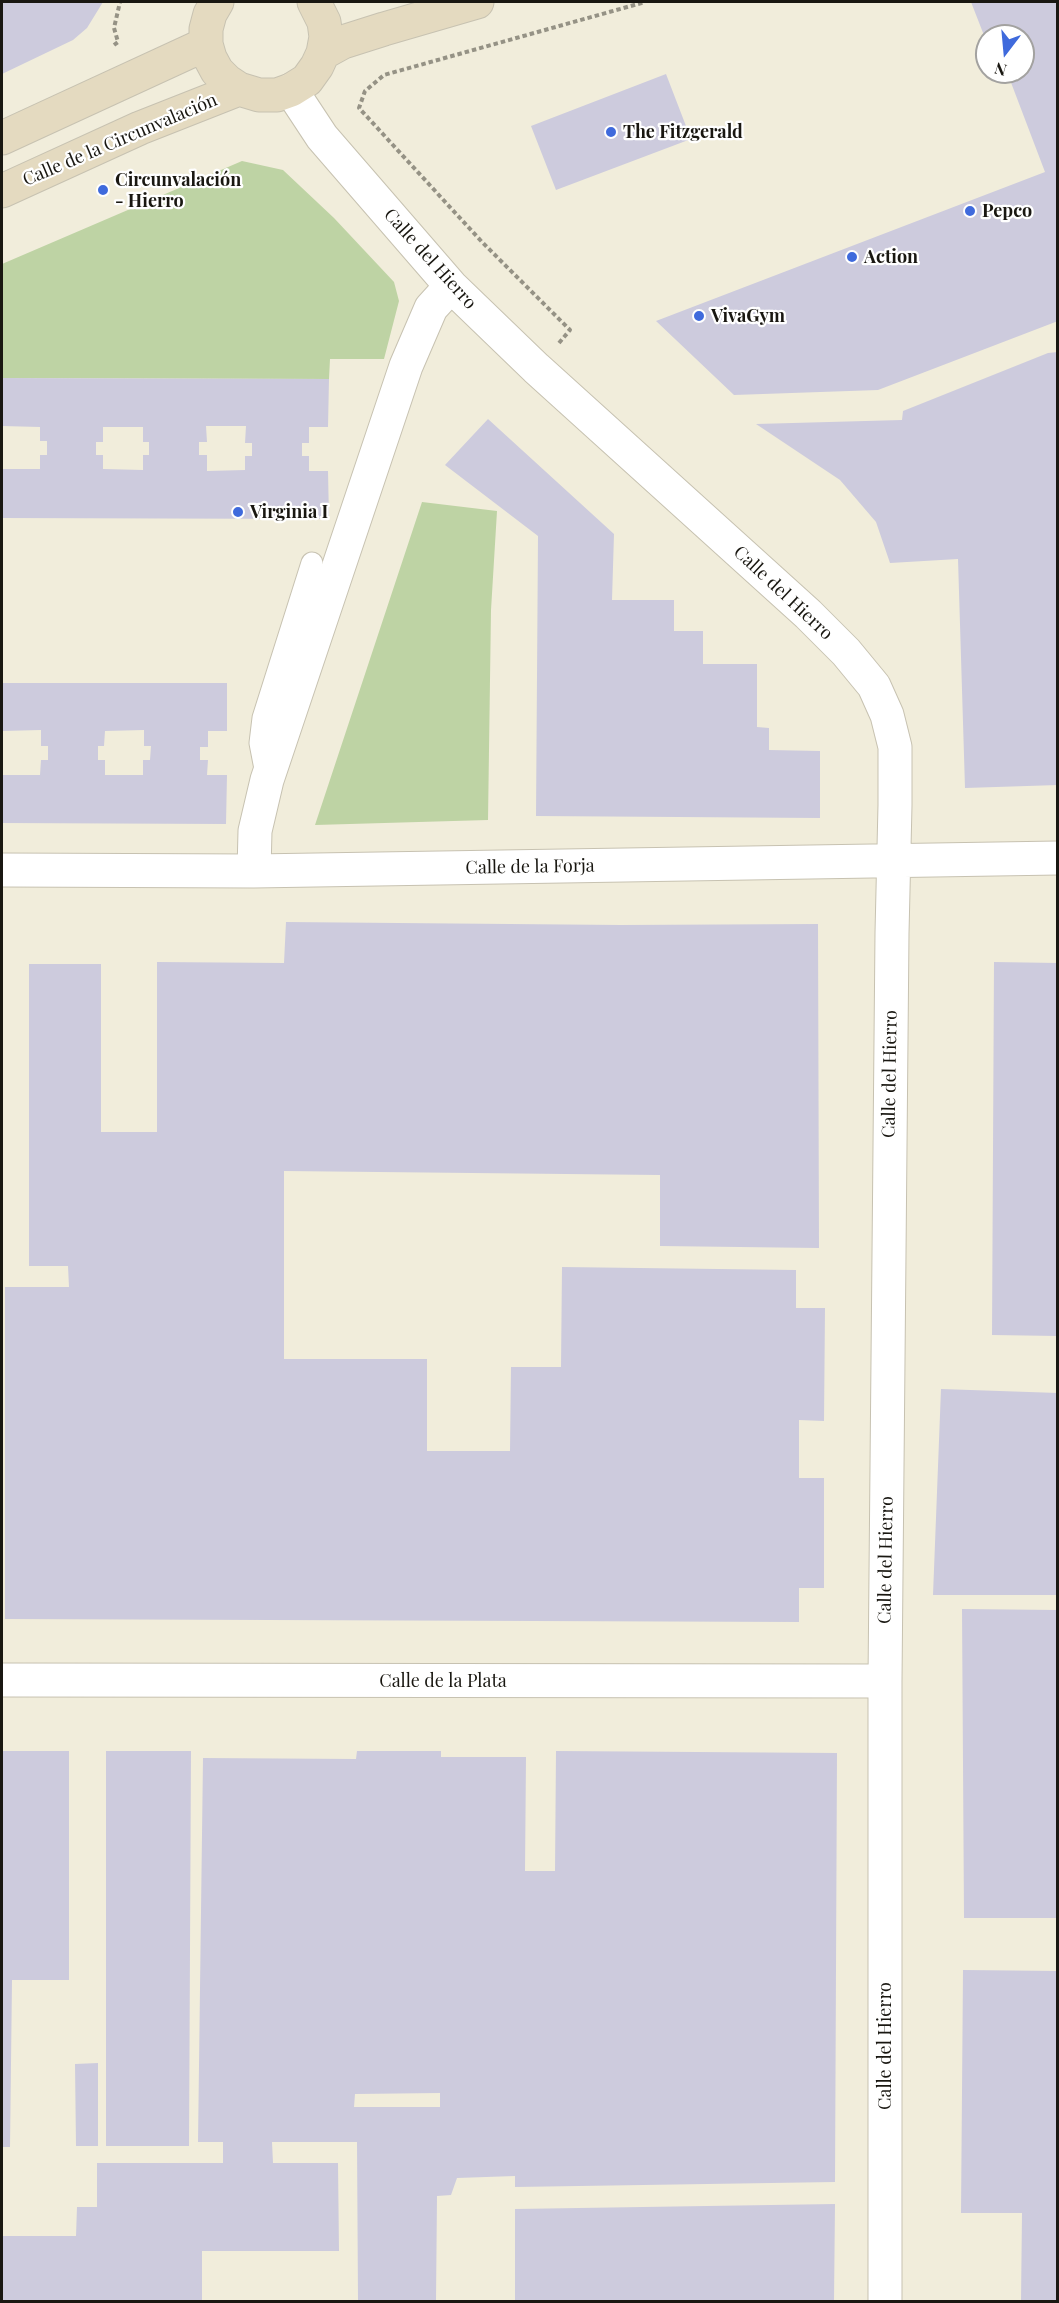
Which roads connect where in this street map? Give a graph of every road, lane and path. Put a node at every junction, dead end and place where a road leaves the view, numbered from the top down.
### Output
1 (120, 2) edge
2 (217, 2) edge
3 (314, 2) edge
4 (477, 2) edge
5 (645, 2) edge
6 (206, 44) junction
7 (110, 47) dead end
8 (323, 53) junction
9 (239, 90) junction
10 (291, 90) junction
11 (4, 135) edge
12 (2, 192) edge
13 (451, 286) junction
14 (570, 330) dead end
15 (312, 563) dead end
16 (267, 780) junction
17 (1058, 858) edge
18 (895, 862) junction
19 (2, 870) edge
20 (254, 871) junction
21 (2, 1680) edge
22 (885, 1681) junction
23 (885, 2301) edge

1 - 7 path
2 - 6 street
3 - 8 street
4 - 8 street
5 - 14 path
6 - 9 street
6 - 11 street
8 - 10 street
9 - 10 street
9 - 12 street, Calle de la Circunvalación
10 - 13 street, Calle del Hierro
13 - 16 street
13 - 18 street, Calle del Hierro
15 - 16 lane
16 - 20 street
17 - 18 street, Calle de la Forja
18 - 20 street, Calle de la Forja
18 - 22 street, Calle del Hierro
19 - 20 street, Calle de la Forja
21 - 22 street, Calle de la Plata
22 - 23 street, Calle del Hierro

